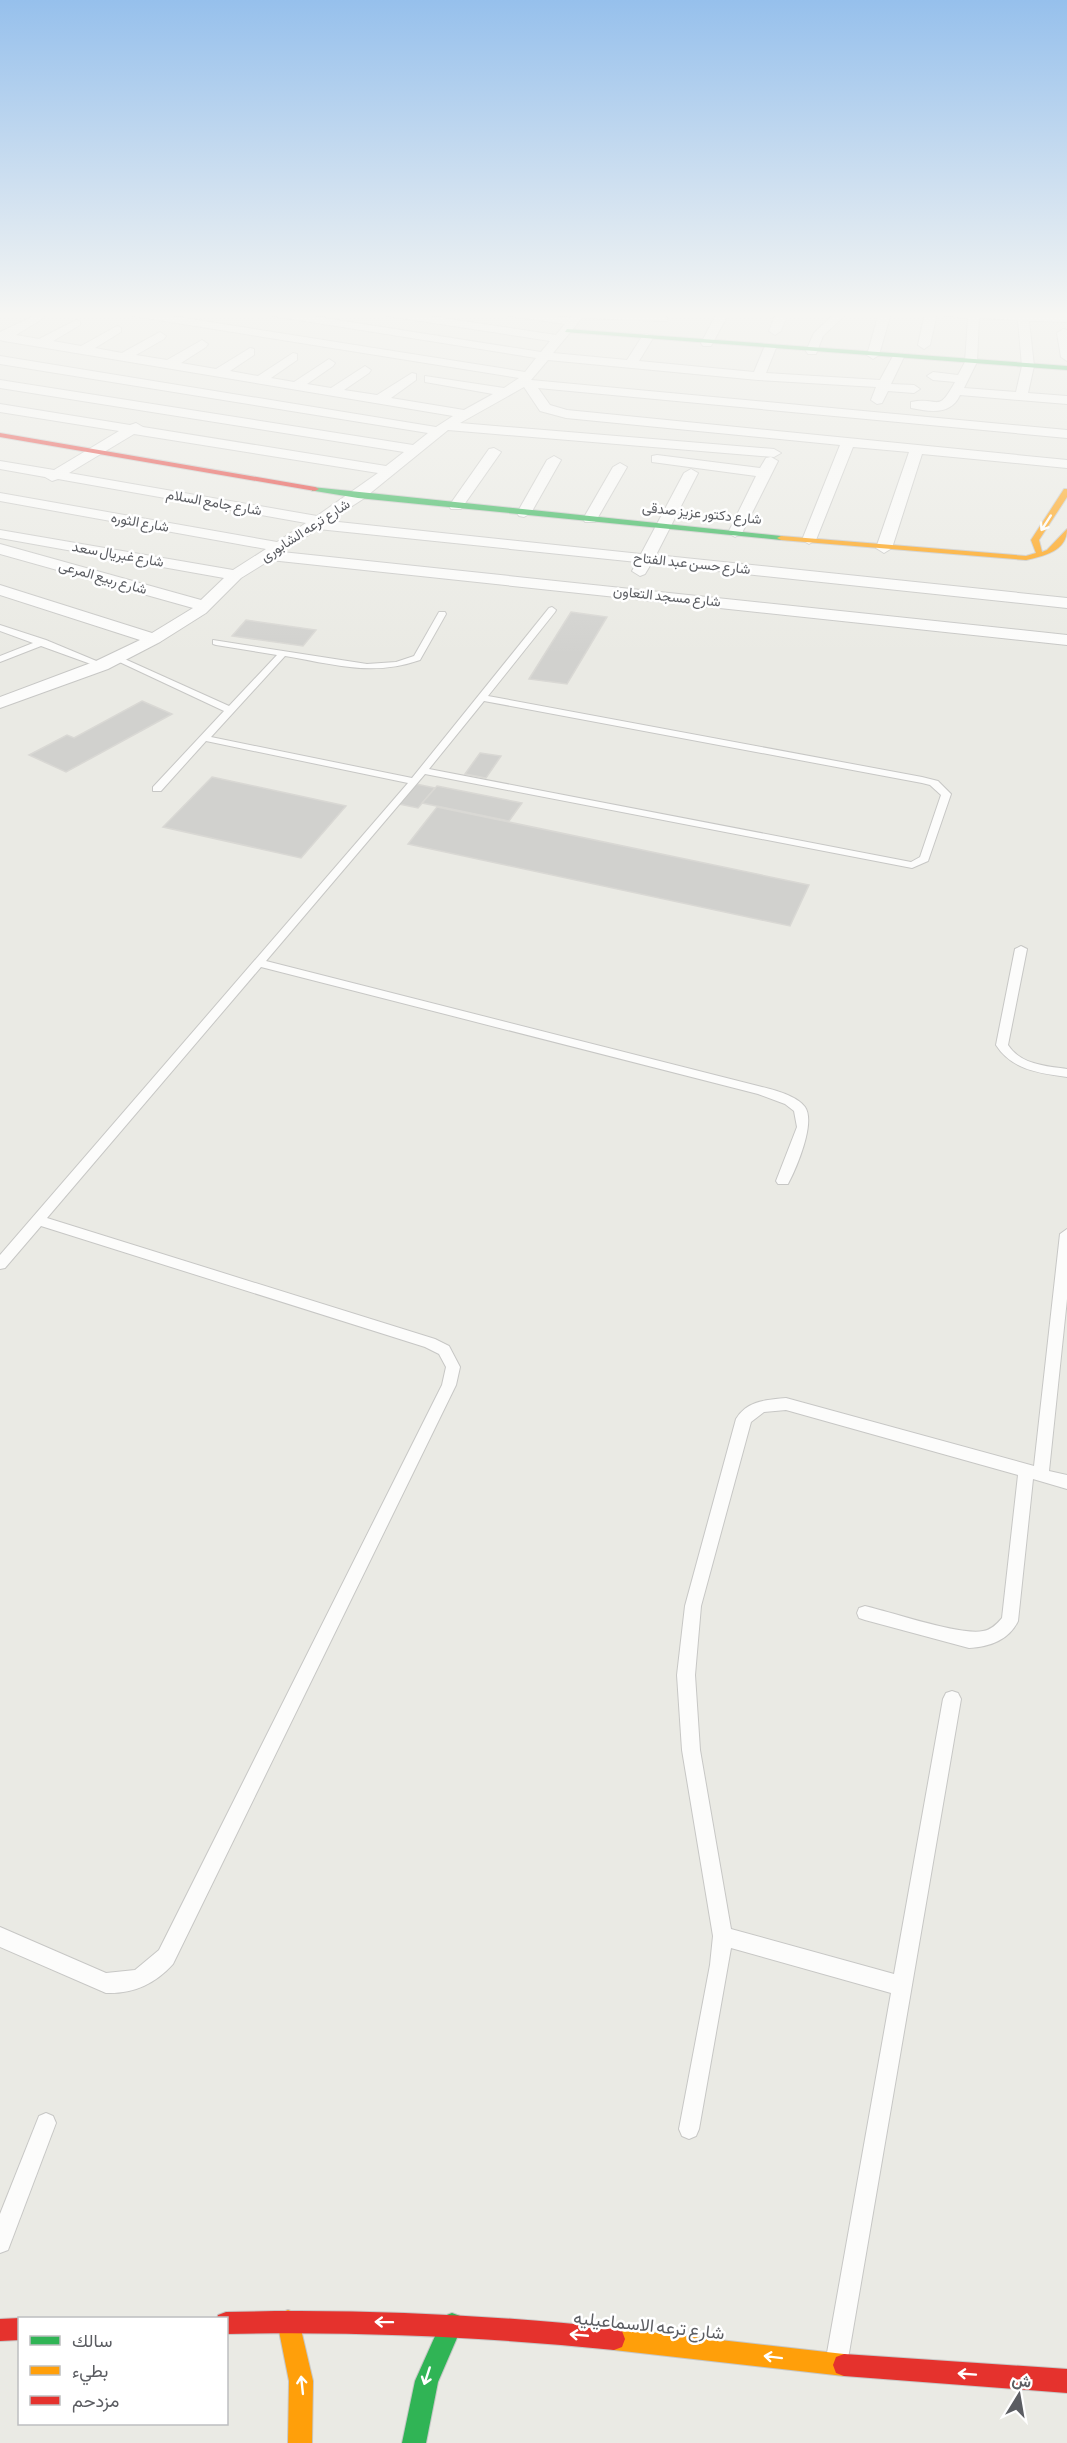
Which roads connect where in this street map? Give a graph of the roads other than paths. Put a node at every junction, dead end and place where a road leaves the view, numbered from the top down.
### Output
1 (119, 427) edge
2 (135, 427) edge
3 (275, 427) edge
4 (435, 427) edge
5 (710, 427) edge
6 (872, 427) edge
7 (1023, 427) edge
8 (442, 428) junction
9 (132, 429) junction
10 (530, 433) junction
11 (783, 434) junction
12 (1067, 434) edge
13 (0, 435) edge
14 (570, 436) junction
15 (614, 440) junction
16 (849, 441) junction
17 (867, 442) junction
18 (674, 444) junction
19 (917, 448) junction
20 (416, 450) junction
21 (522, 450) dead end
22 (95, 451) junction
23 (494, 452) dead end
24 (774, 453) junction
25 (668, 461) junction
26 (1067, 464) edge
27 (0, 465) edge
28 (620, 467) dead end
29 (390, 471) junction
30 (691, 473) dead end
31 (764, 473) junction
32 (57, 474) junction
33 (1067, 491) edge
34 (358, 496) junction
35 (7, 498) edge
36 (456, 506) junction
37 (0, 508) edge
38 (524, 513) junction
39 (590, 519) junction
40 (319, 522) junction
41 (664, 526) junction
42 (1067, 531) edge
43 (735, 533) junction
44 (0, 534) edge
45 (27, 539) junction
46 (809, 540) junction
47 (884, 548) junction
48 (1, 550) edge
49 (274, 551) junction
50 (1063, 553) edge
51 (1043, 555) junction
52 (647, 558) junction
53 (236, 575) junction
54 (0, 590) edge
55 (629, 592) junction
56 (1067, 603) edge
57 (205, 606) junction
58 (552, 610) dead end
59 (442, 615) dead end
60 (0, 628) edge
61 (154, 639) junction
62 (1067, 640) edge
63 (43, 642) junction
64 (216, 642) dead end
65 (283, 653) junction
66 (0, 659) edge
67 (108, 662) junction
68 (483, 698) junction
69 (0, 702) edge
70 (230, 710) junction
71 (204, 738) junction
72 (423, 771) junction
73 (414, 781) junction
74 (157, 789) dead end
75 (1021, 949) dead end
76 (257, 962) junction
77 (1067, 1073) edge
78 (783, 1181) dead end
79 (39, 1220) junction
80 (1067, 1234) edge
81 (0, 1264) edge
82 (1033, 1472) junction
83 (1067, 1482) edge
84 (865, 1613) dead end
85 (952, 1699) dead end
86 (723, 1936) junction
87 (0, 1937) edge
88 (901, 1986) junction
89 (46, 2122) dead end
90 (689, 2129) dead end
91 (0, 2242) edge
92 (288, 2321) junction
93 (228, 2323) edge
94 (452, 2324) junction
95 (18, 2329) edge
96 (0, 2330) edge
97 (837, 2364) junction
98 (1067, 2381) edge
99 (300, 2443) edge
100 (414, 2443) edge

1 - 9 street
2 - 9 street
3 - 20 street
4 - 8 street
5 - 11 street
6 - 17 street
7 - 12 street
8 - 10 street
8 - 20 street, شارع ترعه الشابورى
9 - 22 street
9 - 29 street
10 - 14 street
10 - 21 street
11 - 16 street
11 - 24 street
13 - 22 street, شارع دكتور عزيز صدقى
14 - 15 street
14 - 38 street
15 - 18 street
15 - 25 street
16 - 17 street
16 - 46 street
17 - 19 street
18 - 24 street
18 - 25 street
19 - 26 street
19 - 47 street
20 - 29 street, شارع ترعه الشابورى
22 - 32 street
22 - 34 street, شارع دكتور عزيز صدقى
23 - 36 street
24 - 31 street
25 - 31 street
27 - 32 street, شارع جامع السلام
28 - 39 street
29 - 34 street, شارع ترعه الشابورى
30 - 41 street
31 - 43 street
32 - 35 street
32 - 40 street, شارع جامع السلام
33 -> 51 street
34 - 36 street, شارع دكتور عزيز صدقى
34 - 40 street, شارع ترعه الشابورى
35 - 37 street
35 - 49 street, شارع الثوره
36 - 38 street, شارع دكتور عزيز صدقى
38 - 39 street, شارع دكتور عزيز صدقى
39 - 41 street, شارع دكتور عزيز صدقى
40 - 49 street, شارع ترعه الشابورى
40 - 52 street, شارع حسن عبد الفتاح
41 - 43 street, شارع دكتور عزيز صدقى
41 - 52 street
42 - 50 street
43 - 46 street, شارع دكتور عزيز صدقى
44 - 45 street, شارع غبريال سعد
45 - 48 street
45 - 53 street, شارع غبريال سعد
46 - 47 street, شارع دكتور عزيز صدقى
47 - 51 street, شارع دكتور عزيز صدقى
48 - 57 street, شارع ربيع المرعى
49 - 53 street, شارع ترعه الشابورى
49 - 55 street, شارع مسجد التعاون
50 - 51 street, شارع دكتور عزيز صدقى
52 - 55 street
52 - 56 street, شارع حسن عبد الفتاح
53 - 57 street, شارع ترعه الشابورى
54 - 61 street
55 - 62 street, شارع مسجد التعاون
57 - 61 street, شارع ترعه الشابورى
58 - 68 lane
59 - 65 lane
60 - 63 lane
61 - 67 street, شارع ترعه الشابورى
63 - 66 lane
63 - 67 lane
64 - 65 lane
65 - 70 lane
67 - 69 street, شارع ترعه الشابورى
67 - 70 lane
68 - 72 lane
68 - 72 lane
70 - 71 lane
71 - 73 lane
71 - 74 lane
72 - 73 lane
73 - 76 lane
75 - 77 lane
76 - 78 lane
76 - 79 lane
79 - 81 lane
79 - 87 lane
80 - 82 lane
82 - 83 lane
82 - 84 lane
82 - 86 lane
85 - 88 lane
86 - 88 lane
86 - 90 lane
88 - 97 lane
89 - 91 lane
92 - 93 street, شارع ترعه الاسماعيليه
94 -> 92 street, شارع ترعه الاسماعيليه
99 -> 92 street
97 -> 94 street, شارع ترعه الاسماعيليه
94 -> 100 street
95 - 96 street
98 -> 97 street, شارع ترعه الاسماعيليه

